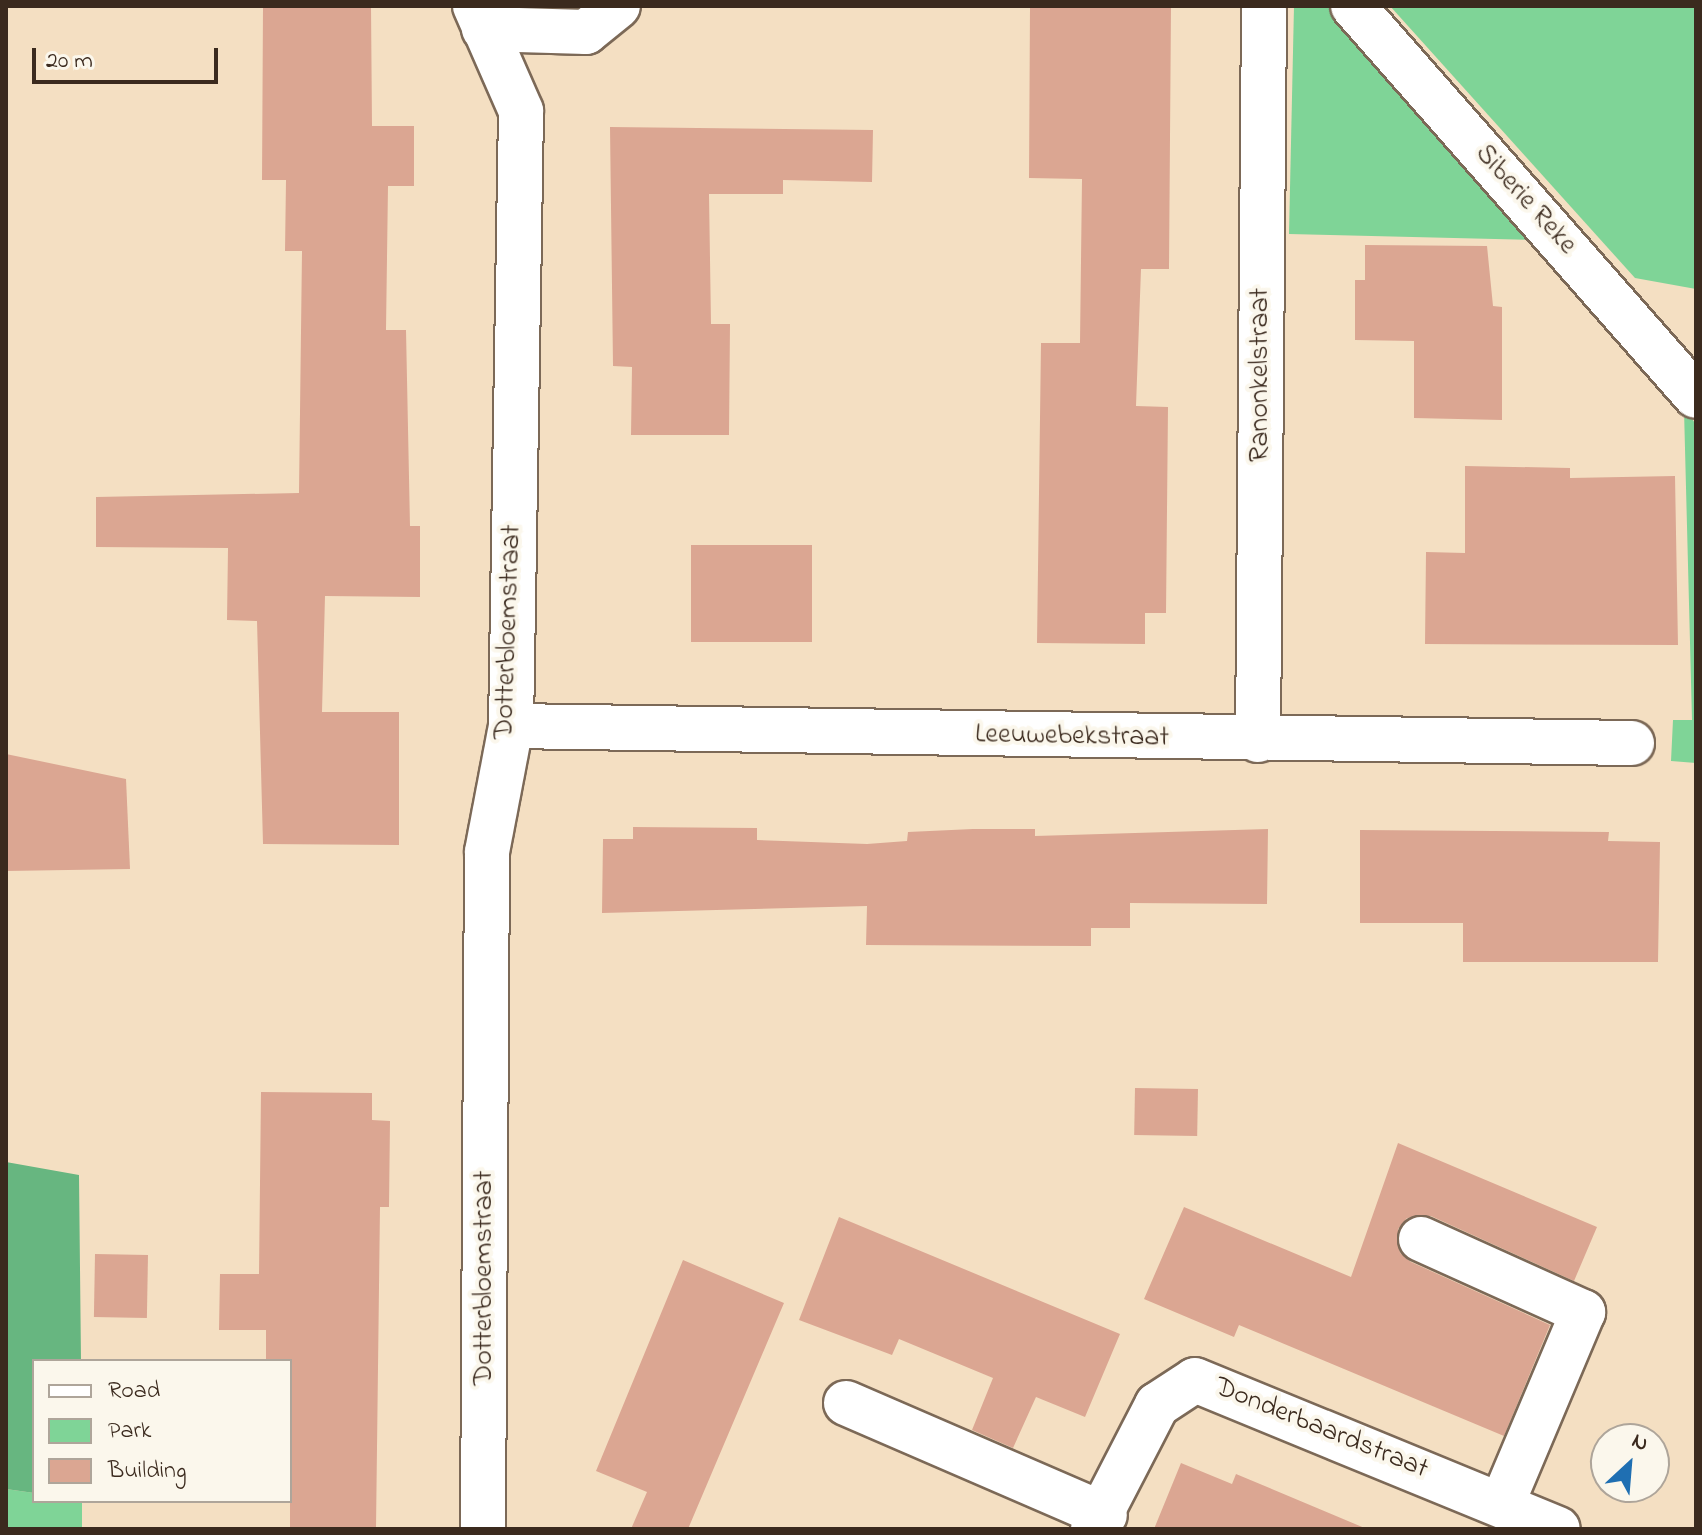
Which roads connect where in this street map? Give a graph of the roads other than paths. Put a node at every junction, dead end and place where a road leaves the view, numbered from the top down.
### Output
1 (618, 6) edge
2 (1353, 6) edge
3 (1264, 9) dead end
4 (480, 18) edge
5 (1696, 396) edge
6 (511, 726) junction
7 (1258, 740) junction
8 (1632, 743) dead end
9 (1421, 1239) dead end
10 (846, 1403) dead end
11 (1502, 1504) junction
12 (1099, 1522) edge
13 (483, 1529) edge
14 (1558, 1529) edge

1 - 4 street, Dotterbloemstraat
2 - 5 street, Siberie Reke
3 - 7 street, Ranonkelstraat
4 - 6 street, Dotterbloemstraat
6 - 7 street, Leeuwebekstraat
6 - 13 street, Dotterbloemstraat
7 - 8 street, Leeuwebekstraat
9 - 11 street
10 - 12 street, Donderbaardstraat
11 - 12 street, Donderbaardstraat
11 - 14 street, Donderbaardstraat

